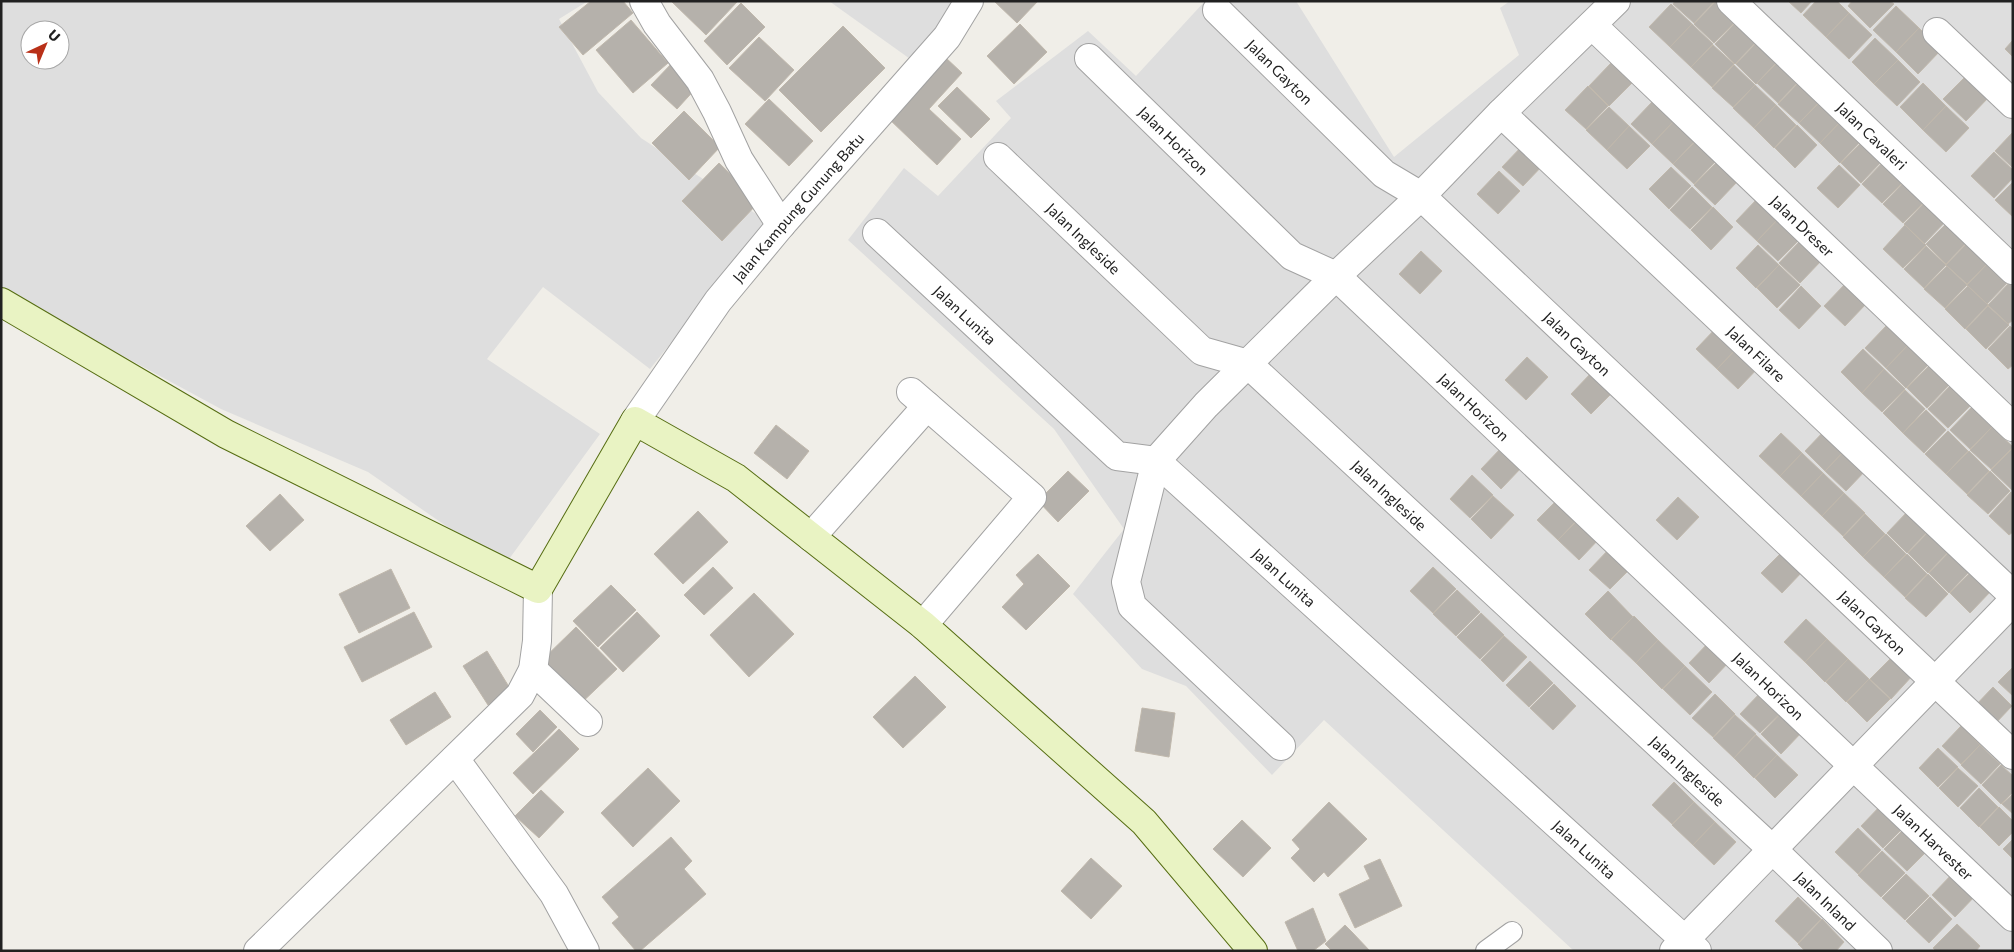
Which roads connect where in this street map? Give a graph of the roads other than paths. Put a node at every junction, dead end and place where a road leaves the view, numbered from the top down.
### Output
1 (644, 1) edge
2 (969, 1) edge
3 (1616, 1) edge
4 (1731, 1) edge
5 (1217, 10) dead end
6 (1592, 25) junction
7 (1937, 32) dead end
8 (1089, 58) dead end
9 (2013, 104) edge
10 (1501, 113) junction
11 (998, 156) dead end
12 (1421, 196) junction
13 (781, 225) junction
14 (877, 233) dead end
15 (2013, 270) edge
16 (1336, 276) junction
17 (1, 302) edge
18 (1248, 364) junction
19 (634, 421) junction
20 (2013, 427) edge
21 (1156, 461) junction
22 (812, 537) junction
23 (538, 589) junction
24 (2013, 595) edge
25 (2013, 601) edge
26 (923, 625) junction
27 (533, 670) junction
28 (1936, 682) junction
29 (588, 722) dead end
30 (1280, 746) dead end
31 (2013, 755) edge
32 (455, 759) junction
33 (1854, 766) junction
34 (1773, 850) junction
35 (2013, 917) edge
36 (1512, 932) dead end
37 (1686, 947) edge
38 (258, 951) edge
39 (585, 951) edge
40 (1252, 951) edge
41 (1486, 951) edge
42 (1878, 951) edge

1 - 13 street
2 - 13 street, Jalan Kampung Gunung Batu
3 - 6 street
4 - 15 street, Jalan Cavaleri
5 - 12 street, Jalan Gayton
6 - 10 street
6 - 20 street, Jalan Dreser
7 - 9 street
8 - 16 street, Jalan Horizon
10 - 12 street
10 - 24 street, Jalan Filare
11 - 18 street, Jalan Ingleside
12 - 16 street
12 - 28 street, Jalan Gayton
13 - 19 street, Jalan Kampung Gunung Batu
14 - 21 street, Jalan Lunita
16 - 18 street
16 - 33 street, Jalan Horizon
17 - 23 street
18 - 21 street
18 - 34 street, Jalan Ingleside
19 - 22 street
19 - 23 street
21 - 30 street
21 - 37 street, Jalan Lunita
22 - 26 street
22 - 26 street
23 - 27 street
25 - 28 street
26 - 40 street
27 - 29 street
27 - 32 street
28 - 31 street, Jalan Gayton
28 - 33 street
32 - 38 street
32 - 39 street
33 - 34 street
33 - 35 street, Jalan Harvester
34 - 37 street
34 - 42 street, Jalan Inland
36 - 41 lane

